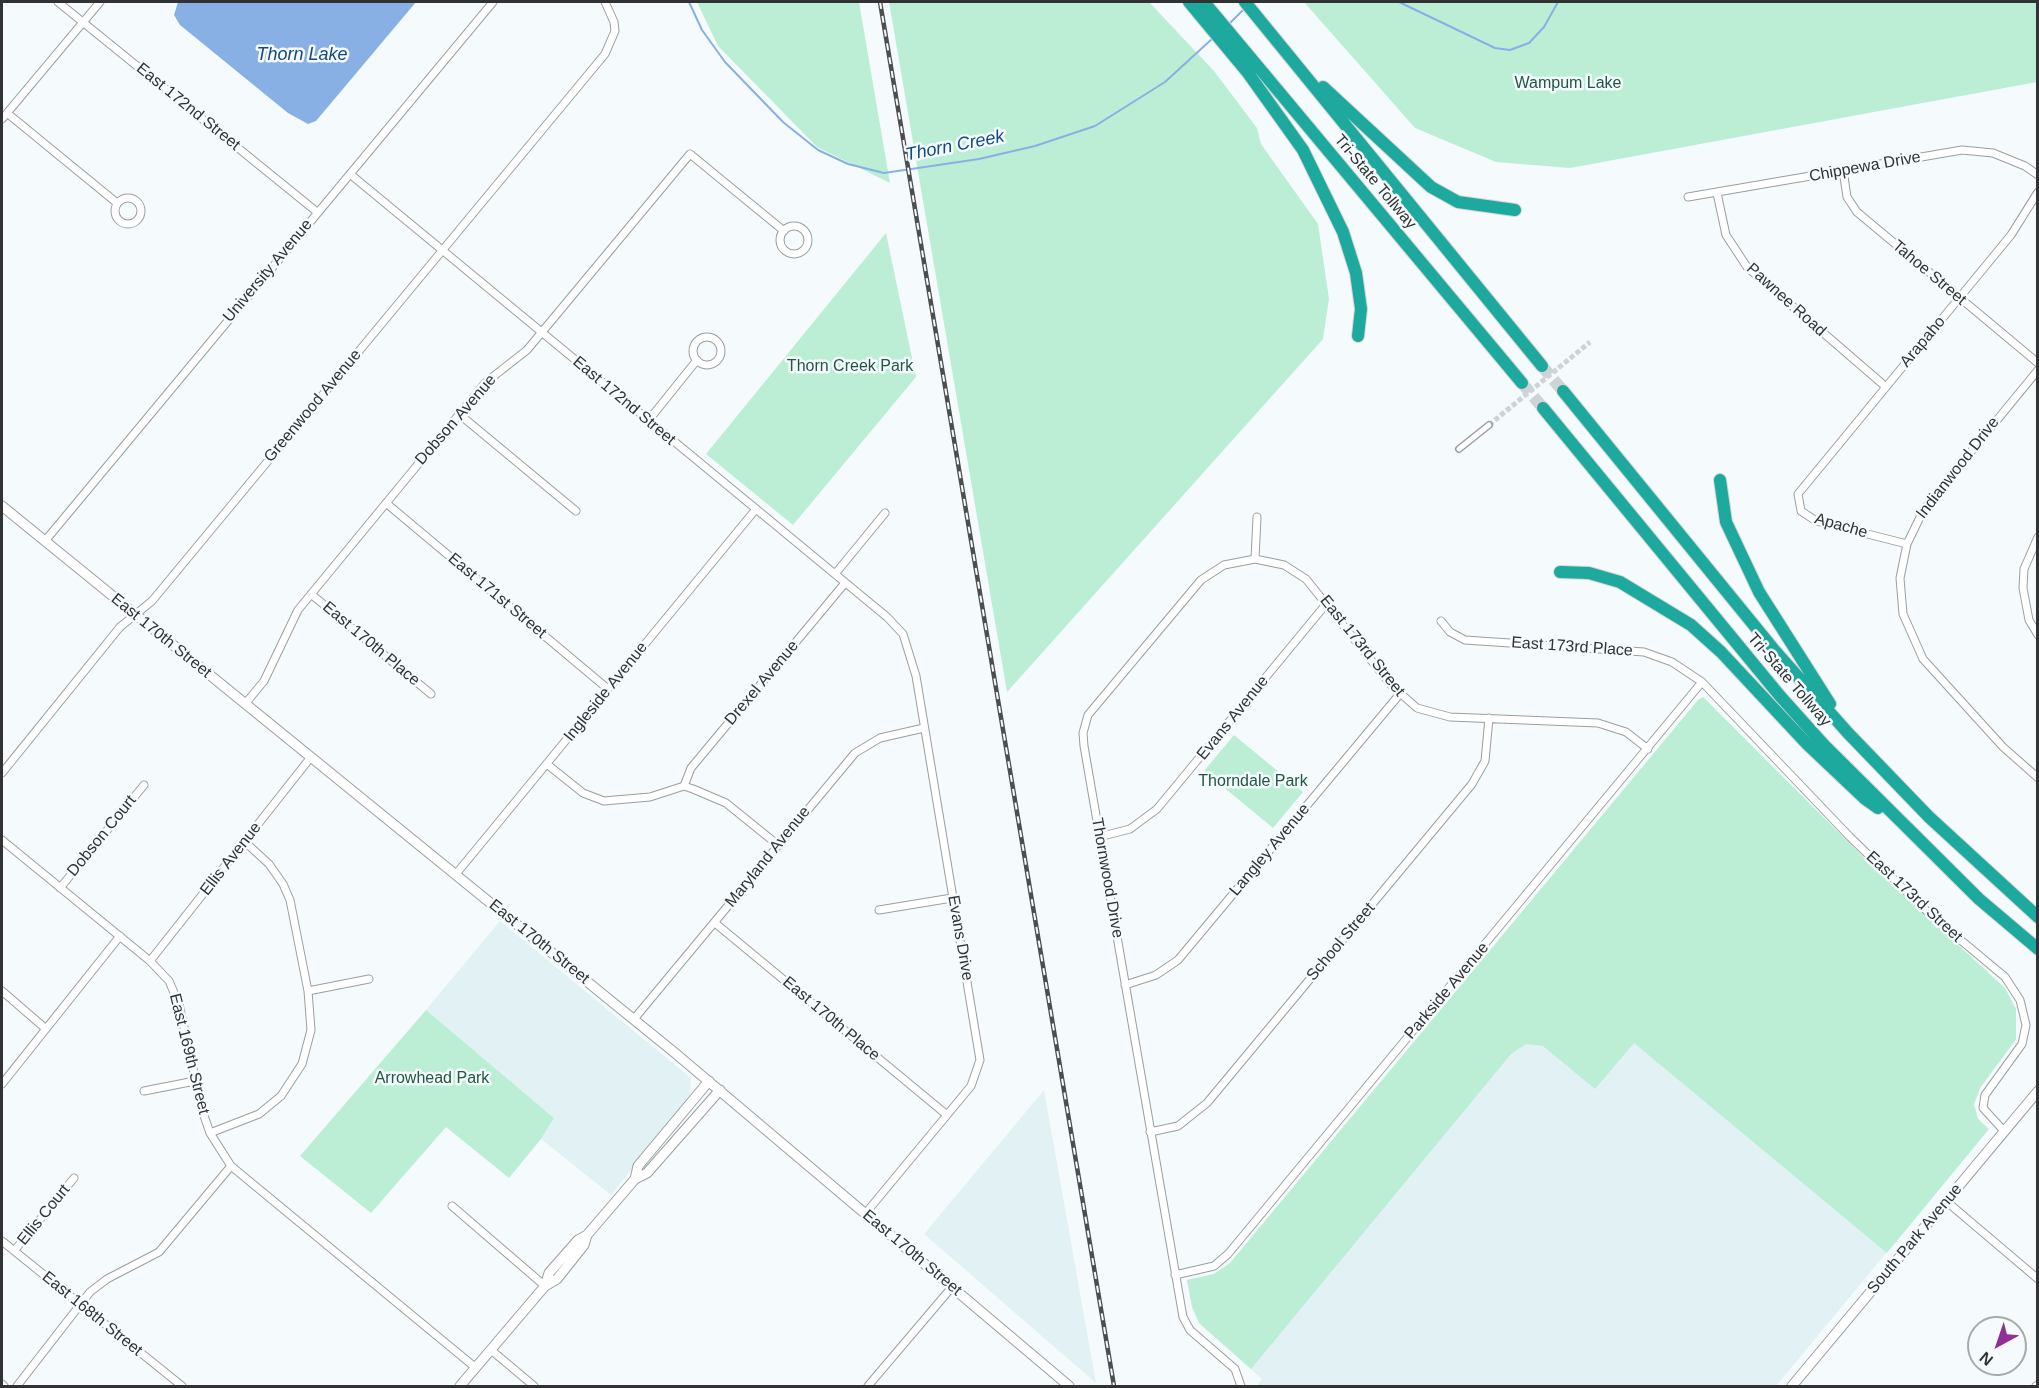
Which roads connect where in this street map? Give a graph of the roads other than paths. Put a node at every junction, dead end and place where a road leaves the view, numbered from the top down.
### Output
1 (58, 2) edge
2 (100, 2) edge
3 (493, 2) edge
4 (605, 2) edge
5 (1189, 2) edge
6 (1204, 2) edge
7 (1245, 2) edge
8 (83, 22) junction
9 (1294, 61) junction
10 (1252, 69) junction
11 (4, 116) edge
12 (1843, 170) junction
13 (350, 174) junction
14 (2037, 174) edge
15 (2037, 192) edge
16 (1718, 193) junction
17 (1688, 197) dead end
18 (117, 203) dead end
19 (1515, 210) dead end
20 (317, 212) junction
21 (784, 231) junction
22 (442, 250) junction
23 (1959, 298) junction
24 (542, 333) junction
25 (1358, 336) dead end
26 (697, 360) junction
27 (2037, 363) edge
28 (1542, 366) tunnel mouth
29 (2037, 370) edge
30 (1522, 383) tunnel mouth
31 (1886, 387) junction
32 (1563, 391) tunnel mouth
33 (1542, 408) tunnel mouth
34 (459, 414) junction
35 (648, 421) junction
36 (1489, 425) tunnel mouth
37 (1459, 449) dead end
38 (1720, 480) dead end
39 (1802, 488) joint
40 (386, 503) junction
41 (2, 506) edge
42 (756, 509) junction
43 (576, 511) dead end
44 (885, 513) dead end
45 (1257, 517) dead end
46 (2037, 537) edge
47 (45, 541) junction
48 (1907, 544) junction
49 (1256, 559) junction
50 (1560, 572) dead end
51 (835, 574) junction
52 (845, 583) junction
53 (311, 594) junction
54 (1327, 603) junction
55 (136, 615) junction
56 (1441, 621) dead end
57 (899, 628) joint
58 (2037, 635) edge
59 (1702, 682) junction
60 (608, 689) junction
61 (430, 694) dead end
62 (1399, 694) junction
63 (245, 704) junction
64 (1489, 718) junction
65 (924, 728) junction
66 (1848, 733) junction
67 (1648, 748) junction
68 (311, 757) junction
69 (548, 765) junction
70 (2, 773) edge
71 (2037, 778) edge
72 (144, 784) dead end
73 (684, 786) junction
74 (1902, 825) junction
75 (1099, 837) junction
76 (2, 840) edge
77 (245, 842) junction
78 (778, 845) junction
79 (456, 874) junction
80 (60, 888) junction
81 (952, 898) junction
82 (879, 910) dead end
83 (2037, 917) edge
84 (715, 922) junction
85 (120, 936) junction
86 (2037, 949) edge
87 (150, 961) junction
88 (369, 978) dead end
89 (1125, 985) junction
90 (2, 991) edge
91 (308, 991) junction
92 (634, 1019) junction
93 (46, 1029) junction
94 (195, 1081) junction
95 (709, 1081) junction
96 (2, 1084) edge
97 (720, 1089) junction
98 (144, 1091) dead end
99 (2037, 1091) edge
100 (947, 1115) junction
101 (2004, 1131) junction
102 (1150, 1132) junction
103 (210, 1133) junction
104 (231, 1166) junction
105 (74, 1178) dead end
106 (635, 1179) junction
107 (1946, 1201) junction
108 (452, 1206) dead end
109 (865, 1214) junction
110 (2, 1241) edge
111 (14, 1251) junction
112 (1175, 1275) junction
113 (2037, 1279) edge
114 (545, 1286) junction
115 (952, 1287) junction
116 (80, 1304) junction
117 (491, 1350) junction
118 (476, 1368) junction
119 (17, 1386) edge
120 (182, 1386) edge
121 (460, 1386) edge
122 (534, 1386) edge
123 (868, 1386) edge
124 (1069, 1386) edge
125 (1241, 1386) edge
126 (1792, 1386) edge

1 - 8 street, East 172nd Street
2 - 8 street
3 - 13 street, University Avenue
4 - 22 street, Greenwood Avenue
5 - 10 highway
6 - 10 highway, Tri-State Tollway
7 - 9 highway, Tri-State Tollway
8 - 11 street
8 - 20 street, East 172nd Street
9 - 19 highway
9 - 28 highway, Tri-State Tollway
10 - 25 highway
10 - 30 highway, Tri-State Tollway
11 - 18 street
12 - 14 street, Chippewa Drive
12 - 16 street, Chippewa Drive
12 - 23 street, Tahoe Street
13 - 20 street, University Avenue
13 - 22 street, East 172nd Street
15 - 23 street, Arapaho
16 - 17 street, Chippewa Drive
16 - 31 street, Pawnee Road
20 - 47 street, University Avenue
21 - 21 street
21 - 24 street, Dobson Avenue
22 - 24 street, East 172nd Street
22 - 55 street, Greenwood Avenue
23 - 27 street, Tahoe Street
23 - 31 street, Arapaho
24 - 34 street, Dobson Avenue
24 - 35 street, East 172nd Street
26 - 26 street
26 - 35 street
29 - 48 street, Indianwood Drive
31 - 39 street, Arapaho
32 - 66 highway, Tri-State Tollway
33 - 74 highway, Tri-State Tollway
34 - 40 street, Dobson Avenue
34 - 43 street
35 - 42 street, East 172nd Street
36 - 37 street
38 - 66 highway
39 - 48 street, Apache
40 - 53 street, Dobson Avenue
40 - 60 street, East 171st Street
41 - 47 street, East 170th Street
42 - 51 street, East 172nd Street
42 - 60 street, Ingleside Avenue
44 - 51 street
45 - 49 street
46 - 58 street
47 - 55 street, East 170th Street
48 - 71 street, Indianwood Drive
49 - 54 street, East 173rd Street
49 - 75 street, Thornwood Drive
50 - 74 highway
51 - 52 street, East 172nd Street
52 - 57 street, East 172nd Street
52 - 73 street, Drexel Avenue
53 - 61 street, East 170th Place
53 - 63 street, Dobson Avenue
54 - 62 street, East 173rd Street
54 - 75 street, Evans Avenue
55 - 63 street, East 170th Street
55 - 70 street, Greenwood Avenue
56 - 59 street, East 173rd Place
57 - 65 street, Evans Drive
59 - 67 street, Parkside Avenue
59 - 101 street, East 173rd Street
60 - 69 street, Ingleside Avenue
62 - 64 street, East 173rd Street
62 - 89 street, Langley Avenue
63 - 68 street, East 170th Street
64 - 67 street, East 173rd Street
64 - 102 street, School Street
65 - 78 street, Maryland Avenue
65 - 81 street, Evans Drive
66 - 83 highway, Tri-State Tollway
67 - 112 street, Parkside Avenue
68 - 77 street, Ellis Avenue
68 - 79 street, East 170th Street
69 - 73 street
69 - 79 street, Ingleside Avenue
72 - 80 street, Dobson Court
73 - 78 street
74 - 86 highway, Tri-State Tollway
75 - 89 street, Thornwood Drive
76 - 80 street, East 169th Street
77 - 87 street, Ellis Avenue
77 - 91 street
78 - 84 street, Maryland Avenue
79 - 92 street, East 170th Street
80 - 85 street, East 169th Street
81 - 82 street
81 - 100 street, Evans Drive
84 - 92 street, Maryland Avenue
84 - 100 street, East 170th Place
85 - 87 street, East 169th Street
85 - 93 street
87 - 94 street, East 169th Street
88 - 91 street
89 - 102 street, Thornwood Drive
90 - 93 street
91 - 103 street
92 - 95 street, East 170th Street
93 - 96 street
94 - 98 street
94 - 103 street, East 169th Street
95 - 97 street, East 170th Street
95 - 106 street
97 - 106 street
97 - 109 street, East 170th Street
99 - 101 street, South Park Avenue
100 - 109 street, Evans Drive
101 - 107 street, South Park Avenue
102 - 112 street, Thornwood Drive
103 - 104 street, East 169th Street
104 - 116 street
104 - 118 street, East 169th Street
105 - 111 street, Ellis Court
106 - 114 street
107 - 113 street
107 - 126 street, South Park Avenue
108 - 114 street
109 - 115 street, East 170th Street
110 - 111 street, East 168th Street
111 - 116 street, East 168th Street
112 - 125 street
114 - 117 street
115 - 123 street
115 - 124 street, East 170th Street
116 - 119 street
116 - 120 street, East 168th Street
117 - 118 street
117 - 122 street
118 - 121 street

